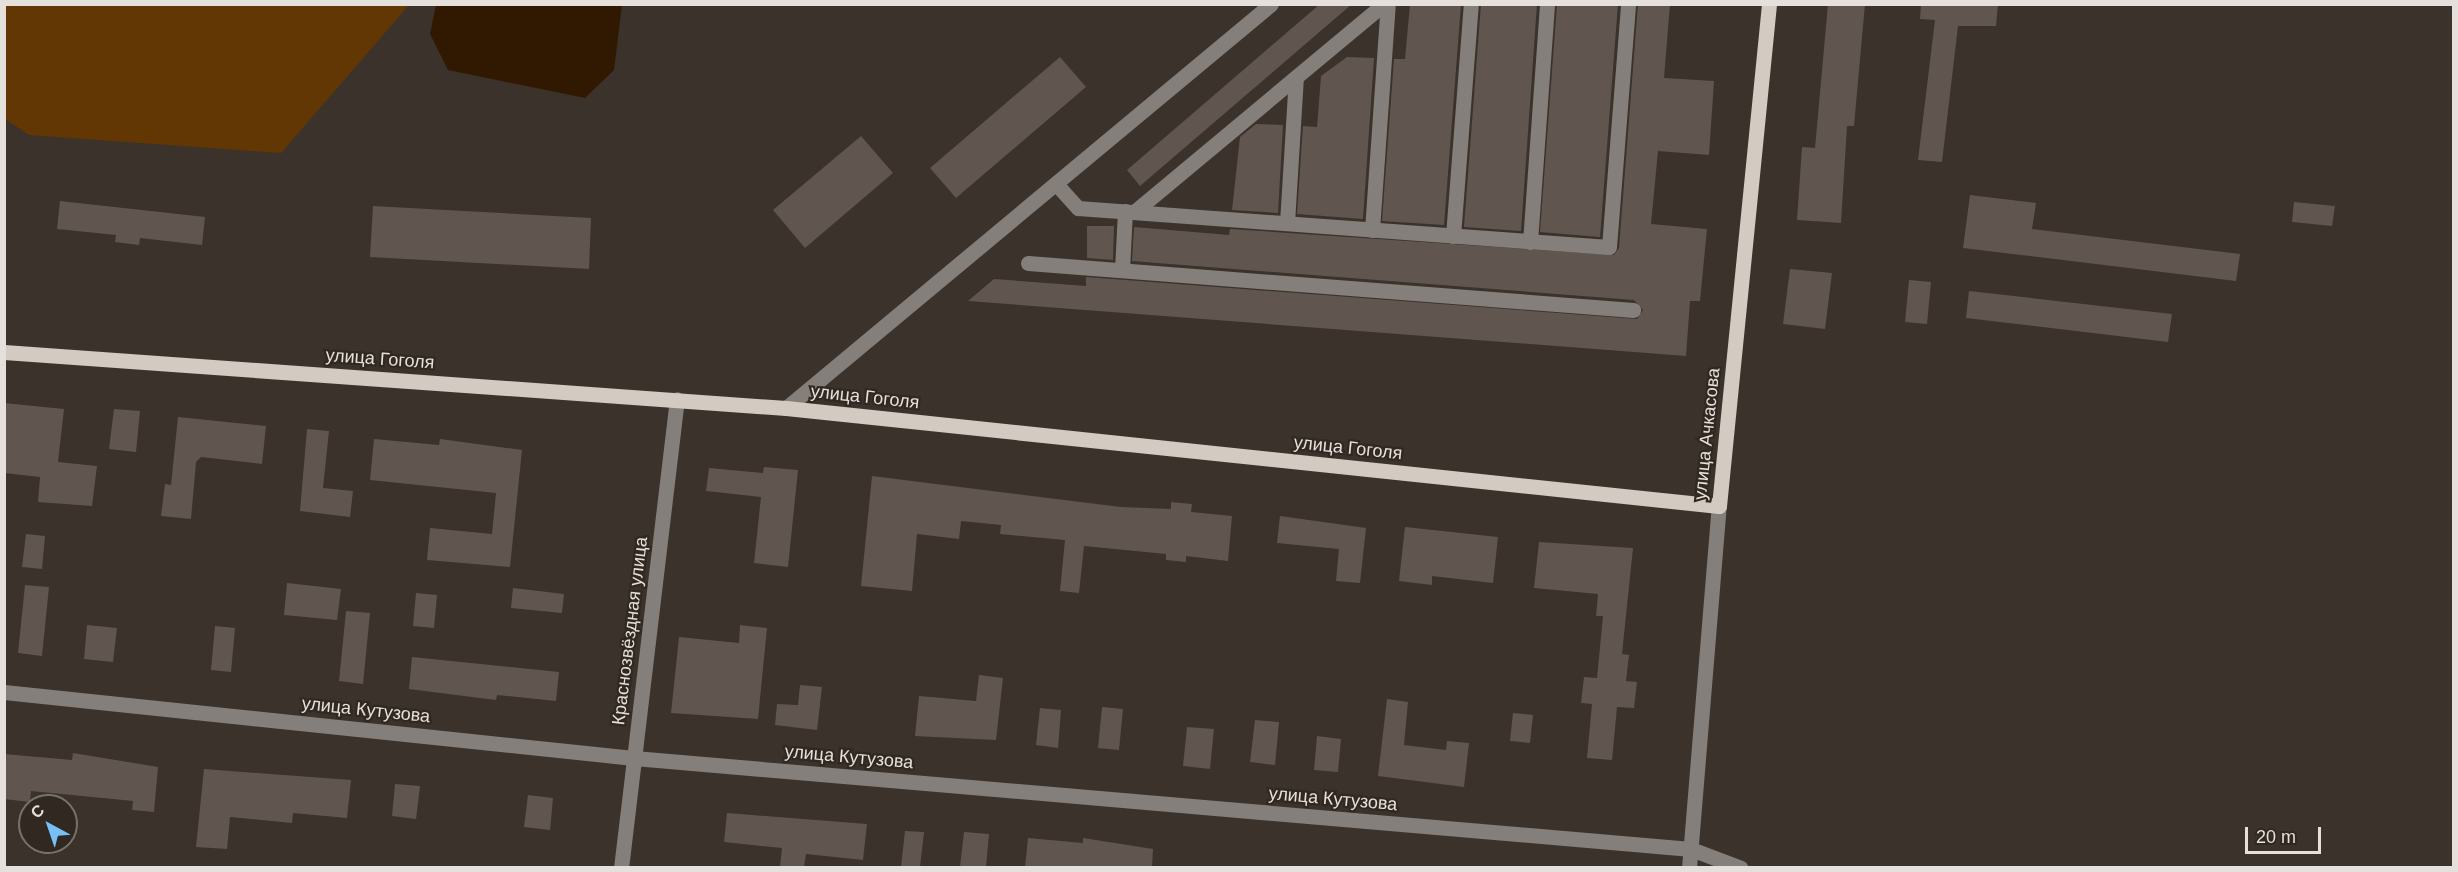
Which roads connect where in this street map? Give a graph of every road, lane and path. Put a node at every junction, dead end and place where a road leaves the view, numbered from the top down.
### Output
1 (1271, 4) edge
2 (1386, 4) edge
3 (1471, 4) edge
4 (1547, 4) edge
5 (1628, 4) edge
6 (1769, 4) edge
7 (1296, 77) junction
8 (1058, 186) junction
9 (1130, 211) junction
10 (1287, 223) junction
11 (1372, 230) junction
12 (1453, 236) junction
13 (1530, 242) junction
14 (1028, 262) dead end
15 (1122, 270) junction
16 (1633, 310) dead end
17 (4, 352) edge
18 (677, 399) junction
19 (786, 408) junction
20 (1719, 506) junction
21 (4, 692) edge
22 (634, 758) junction
23 (1691, 849) junction
24 (621, 867) edge
25 (1689, 867) edge
26 (1741, 867) edge

1 - 8 street
2 - 7 street
2 - 11 street
3 - 12 street
4 - 13 street
5 - 13 street
6 - 20 main road, улица Ачкасова
7 - 9 street
7 - 10 street
8 - 9 street
8 - 19 street
9 - 10 street
9 - 15 street
10 - 11 street
11 - 12 street
12 - 13 street
14 - 15 street
15 - 16 street
17 - 18 main road, улица Гоголя
18 - 19 main road, улица Гоголя
18 - 22 street, Краснозвёздная улица
19 - 20 main road, улица Гоголя
20 - 23 street, улица Ачкасова
21 - 22 street, улица Кутузова
22 - 23 street, улица Кутузова
22 - 24 street, Краснозвёздная улица
23 - 25 street, улица Ачкасова
23 - 26 street, улица Кутузова

